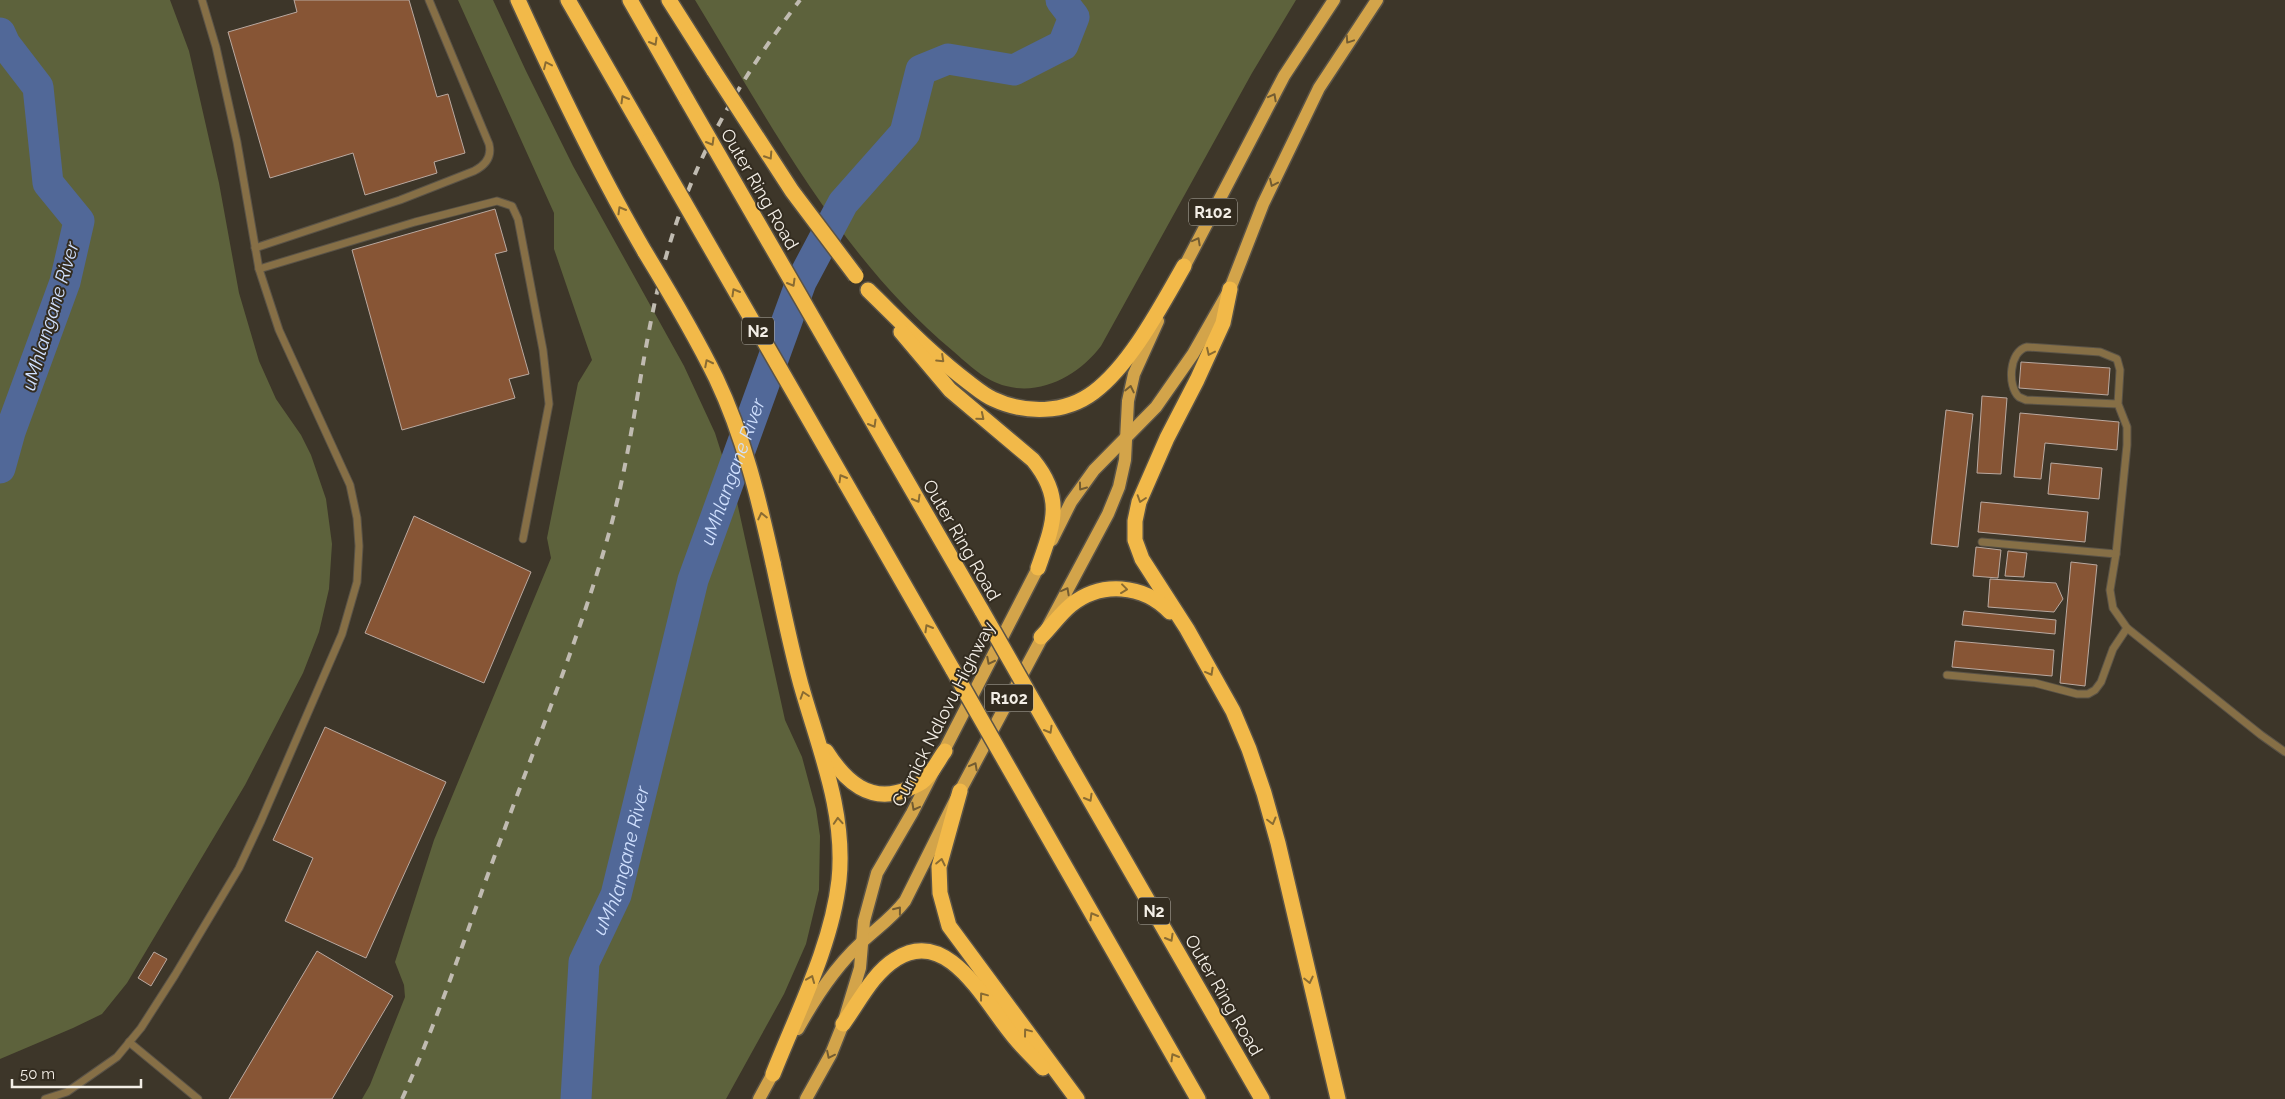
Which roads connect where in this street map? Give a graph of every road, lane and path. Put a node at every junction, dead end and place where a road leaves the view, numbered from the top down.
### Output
1 (202, 0) edge
2 (429, 0) edge
3 (518, 0) edge
4 (568, 0) edge
5 (630, 0) edge
6 (669, 0) edge
7 (1334, 0) edge
8 (1377, 0) edge
9 (255, 248) junction
10 (1184, 266) junction
11 (259, 270) junction
12 (1230, 289) junction
13 (868, 290) junction
14 (2118, 404) junction
15 (1125, 437) junction
16 (523, 538) dead end
17 (1982, 542) dead end
18 (2116, 554) junction
19 (1038, 568) junction
20 (2127, 628) junction
21 (1187, 629) junction
22 (1041, 637) junction
23 (1947, 675) dead end
24 (819, 741) junction
25 (945, 751) junction
26 (2285, 752) edge
27 (960, 791) junction
28 (862, 942) junction
29 (844, 1024) junction
30 (129, 1042) junction
31 (773, 1074) junction
32 (45, 1099) edge
33 (198, 1099) edge
34 (759, 1099) edge
35 (806, 1099) edge
36 (1072, 1099) edge
37 (1077, 1099) edge
38 (1198, 1099) edge
39 (1262, 1099) edge
40 (1338, 1099) edge

1 - 9 lane
2 - 9 lane
24 -> 3 highway, bridge
38 -> 4 highway, N2, bridge
5 -> 39 highway, Outer Ring Road / N2, bridge
6 -> 13 highway, bridge
10 -> 7 main road, R102
8 -> 12 main road, Curnick Ndlovu Highway / R102
9 - 11 lane
13 -> 10 highway
15 -> 10 main road, R102
11 - 16 lane
11 - 30 lane
12 - 15 main road, Curnick Ndlovu Highway / R102
12 -> 21 highway
13 -> 19 highway
14 - 14 lane
14 - 18 lane
15 -> 19 main road, Curnick Ndlovu Highway / R102
22 -> 15 main road, R102
17 - 18 lane
18 - 20 lane
19 -> 25 main road, Curnick Ndlovu Highway / R102
20 - 23 lane
20 - 26 lane
22 -> 21 highway
21 -> 40 highway
27 -> 22 main road, R102
24 - 25 highway
31 -> 24 highway
25 -> 28 main road, Curnick Ndlovu Highway / R102
28 -> 27 main road, R102
37 -> 27 highway
28 - 29 main road, Curnick Ndlovu Highway / R102
28 - 31 main road, R102
29 -> 35 main road, Curnick Ndlovu Highway / R102
36 -> 29 highway
30 - 32 lane
30 - 33 lane
31 - 34 main road, R102

